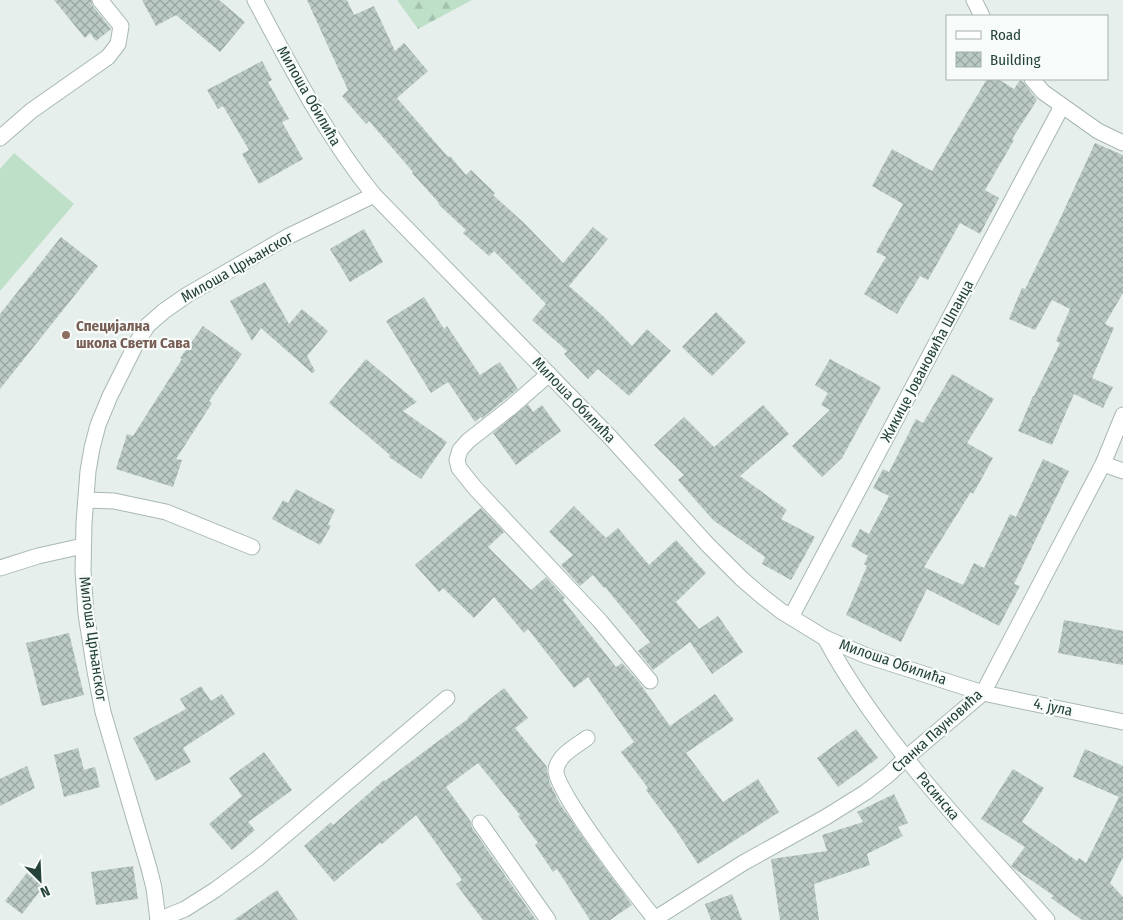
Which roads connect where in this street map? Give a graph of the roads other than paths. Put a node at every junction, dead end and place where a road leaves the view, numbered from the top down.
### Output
1 (100, 0) edge
2 (255, 0) edge
3 (974, 0) edge
4 (982, 15) edge
5 (1033, 80) edge
6 (1062, 106) junction
7 (0, 138) edge
8 (1123, 143) edge
9 (374, 195) junction
10 (549, 374) junction
11 (1123, 414) edge
12 (1103, 464) junction
13 (1123, 471) edge
14 (86, 500) junction
15 (83, 546) junction
16 (252, 547) dead end
17 (0, 568) edge
18 (791, 617) junction
19 (825, 638) junction
20 (650, 682) dead end
21 (983, 693) junction
22 (447, 698) dead end
23 (1123, 722) edge
24 (587, 738) dead end
25 (906, 758) junction
26 (480, 823) dead end
27 (158, 920) edge
28 (548, 920) edge
29 (654, 920) edge
30 (1047, 920) edge

1 - 7 street
2 - 9 street, Милоша Обилића
3 - 4 street
5 - 6 street
6 - 8 street
6 - 18 street, Жикице Јовановића Шпанца
9 - 10 street, Милоша Обилића
9 - 14 street, Милоша Црњанског
10 - 18 street, Милоша Обилића
10 - 20 street
11 - 12 street, Станка Пауновића
12 - 13 street
12 - 21 street, Станка Пауновића
14 - 15 street, Милоша Црњанског
14 - 16 street
15 - 17 street
15 - 27 street, Милоша Црњанског
18 - 19 street, Милоша Обилића
19 - 21 street, Милоша Обилића
19 - 25 street, Расинска
21 - 23 street, 4. јула
21 - 25 street, Станка Пауновића
22 - 27 street
24 - 29 street
25 - 29 street, Станка Пауновића
25 - 30 street, Расинска
26 - 28 street

